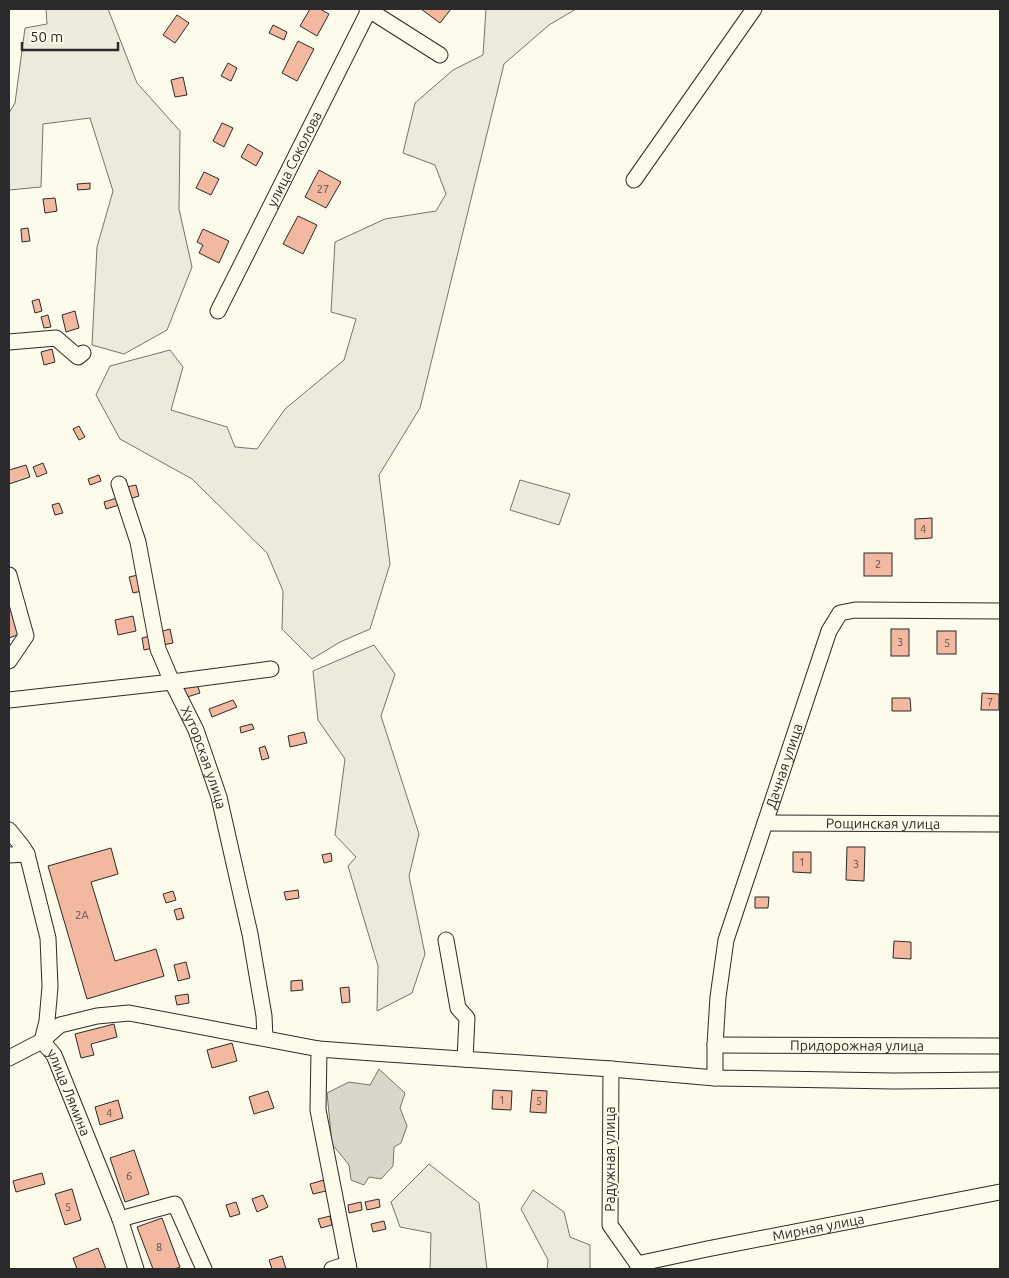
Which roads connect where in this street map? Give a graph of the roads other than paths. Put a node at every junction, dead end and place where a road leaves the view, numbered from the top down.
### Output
1 (754, 9) edge
2 (368, 10) edge
3 (440, 55) dead end
4 (634, 180) dead end
5 (218, 311) dead end
6 (9, 342) edge
7 (83, 353) dead end
8 (119, 484) dead end
9 (9, 575) edge
10 (1000, 611) edge
11 (9, 661) edge
12 (272, 669) dead end
13 (172, 682) junction
14 (9, 700) edge
15 (765, 823) junction
16 (1000, 824) edge
17 (9, 830) edge
18 (27, 854) junction
19 (9, 855) edge
20 (446, 940) dead end
21 (265, 1038) junction
22 (42, 1041) junction
23 (715, 1045) junction
24 (1000, 1046) edge
25 (319, 1049) junction
26 (9, 1058) edge
27 (465, 1059) junction
28 (610, 1069) junction
29 (715, 1078) junction
30 (1000, 1080) edge
31 (1000, 1192) edge
32 (120, 1219) junction
33 (348, 1267) edge
34 (639, 1267) edge
35 (136, 1269) edge
36 (204, 1269) edge
37 (332, 1269) edge

1 - 4 street
2 - 3 street
2 - 5 street, улица Соколова
6 - 7 street
8 - 13 street, Хуторская улица
9 - 11 street
10 - 15 street, Дачная улица
12 - 13 street
13 - 14 street
13 - 21 street, Хуторская улица
15 - 16 street, Рощинская улица
15 - 23 street, Дачная улица
17 - 18 street, улица Лямина
18 - 19 street
18 - 22 street, улица Лямина
20 - 27 street
21 - 22 street
21 - 25 street
22 - 26 street
22 - 32 street, улица Лямина
23 - 24 street, Придорожная улица
23 - 29 street, Дачная улица
25 - 27 street
25 - 33 street
27 - 28 street
28 - 29 street
28 - 34 street, Радужная улица
29 - 30 street
31 - 34 street, Мирная улица
32 - 35 street, улица Лямина
32 - 36 street
33 - 37 street

